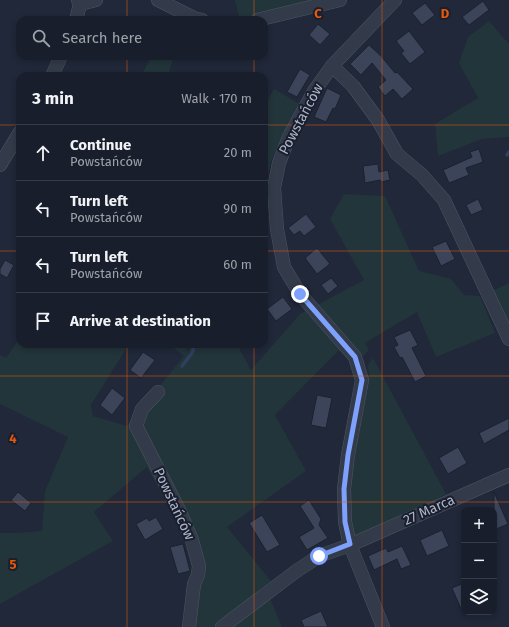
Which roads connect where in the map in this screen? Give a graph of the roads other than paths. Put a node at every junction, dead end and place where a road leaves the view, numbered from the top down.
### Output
1 (96, 0) edge
2 (158, 0) edge
3 (340, 0) edge
4 (395, 0) edge
5 (79, 2) edge
6 (77, 16) edge
7 (190, 16) edge
8 (268, 17) edge
9 (59, 60) edge
10 (332, 66) junction
11 (54, 72) edge
12 (16, 139) edge
13 (0, 165) edge
14 (509, 339) edge
15 (158, 392) dead end
16 (509, 475) edge
17 (350, 544) junction
18 (189, 627) edge
19 (222, 627) edge
20 (383, 627) edge

1 - 5 street
2 - 7 street
3 - 8 street
4 - 10 street, Powstańców
5 - 6 street
9 - 11 street
10 - 14 street, Powstańców
10 - 17 street, Powstańców
12 - 13 street
15 - 18 street, Powstańców
16 - 17 street, 27 Marca
17 - 19 street
17 - 20 street, Powstańców

